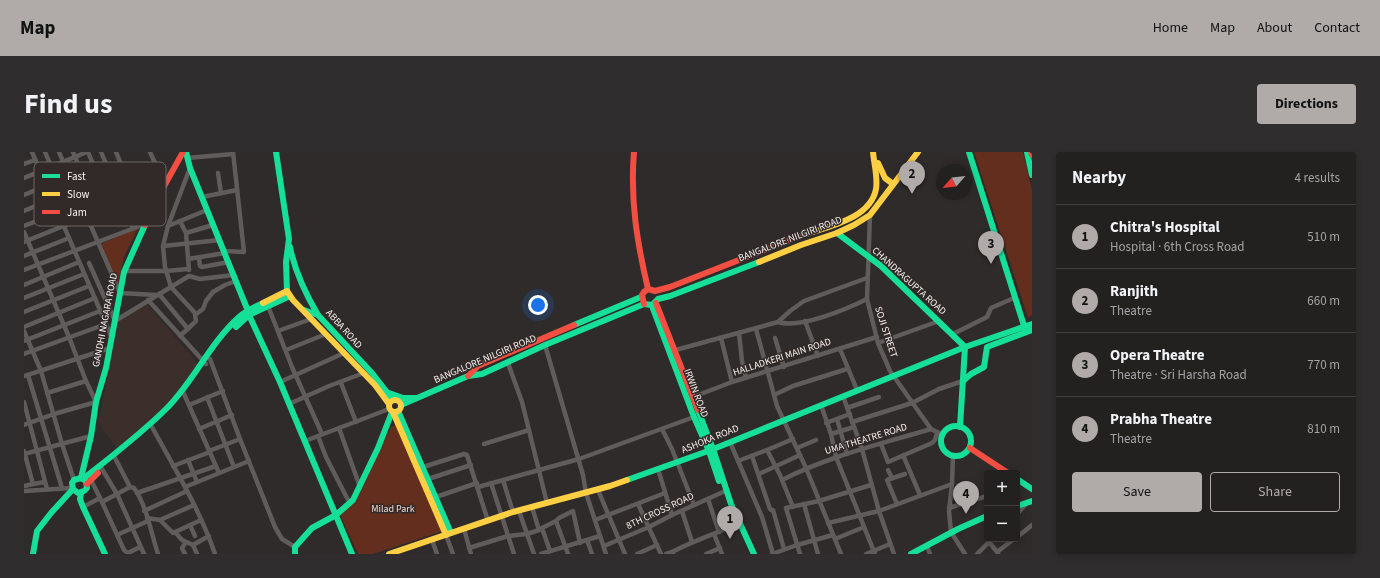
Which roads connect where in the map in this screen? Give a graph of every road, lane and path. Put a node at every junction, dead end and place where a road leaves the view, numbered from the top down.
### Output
1 (32, 152) edge
2 (45, 152) edge
3 (59, 152) edge
4 (88, 152) edge
5 (101, 152) edge
6 (116, 152) edge
7 (150, 152) edge
8 (183, 152) edge
9 (276, 152) edge
10 (634, 152) edge
11 (874, 152) edge
12 (918, 152) edge
13 (969, 152) edge
14 (1027, 152) edge
15 (1031, 152) edge
16 (233, 153) edge
17 (74, 155) edge
18 (187, 155) edge
19 (1032, 155) edge
20 (35, 160) joint
21 (49, 162) edge
22 (63, 162) joint
23 (92, 162) edge
24 (105, 162) edge
25 (120, 162) edge
26 (155, 162) edge
27 (24, 164) edge
28 (907, 164) junction
29 (190, 168) junction
30 (218, 173) dead end
31 (34, 174) edge
32 (1032, 175) edge
33 (24, 178) edge
34 (914, 178) dead end
35 (166, 183) edge
36 (893, 184) junction
37 (237, 190) junction
38 (34, 191) edge
39 (221, 193) junction
40 (24, 195) edge
41 (202, 197) junction
42 (34, 207) edge
43 (207, 210) junction
44 (24, 211) edge
45 (870, 215) junction
46 (180, 221) junction
47 (34, 222) edge
48 (213, 225) junction
49 (24, 226) edge
50 (64, 226) joint
51 (90, 226) edge
52 (139, 226) edge
53 (144, 226) edge
54 (168, 226) junction
55 (133, 228) joint
56 (24, 232) edge
57 (186, 233) junction
58 (837, 233) junction
59 (69, 238) junction
60 (289, 239) junction
61 (220, 240) junction
62 (26, 241) edge
63 (97, 242) junction
64 (186, 244) junction
65 (163, 246) junction
66 (74, 251) junction
67 (225, 252) junction
68 (33, 253) junction
69 (24, 256) edge
70 (199, 258) junction
71 (869, 258) junction
72 (886, 258) dead end
73 (188, 259) junction
74 (79, 262) junction
75 (229, 262) junction
76 (89, 263) dead end
77 (38, 264) junction
78 (881, 266) junction
79 (188, 269) junction
80 (24, 270) edge
81 (124, 271) junction
82 (166, 271) junction
83 (84, 274) junction
84 (234, 275) junction
85 (189, 276) junction
86 (43, 277) junction
87 (867, 278) junction
88 (236, 282) junction
89 (24, 285) edge
90 (89, 286) junction
91 (171, 287) junction
92 (47, 288) junction
93 (648, 289) junction
94 (120, 293) junction
95 (288, 294) junction
96 (158, 295) junction
97 (641, 297) junction
98 (24, 298) edge
99 (95, 298) junction
100 (1014, 298) junction
101 (867, 299) junction
102 (148, 300) junction
103 (53, 301) junction
104 (656, 302) junction
105 (644, 304) junction
106 (268, 306) junction
107 (302, 309) junction
108 (100, 311) junction
109 (24, 312) edge
110 (248, 313) junction
111 (59, 314) junction
112 (196, 314) junction
113 (318, 315) junction
114 (311, 319) junction
115 (115, 320) junction
116 (806, 321) junction
117 (939, 321) junction
118 (778, 322) junction
119 (106, 324) junction
120 (1032, 324) edge
121 (64, 325) junction
122 (24, 327) edge
123 (188, 329) junction
124 (756, 329) junction
125 (1027, 329) edge
126 (24, 331) edge
127 (278, 331) junction
128 (739, 333) junction
129 (326, 334) junction
130 (953, 334) junction
131 (180, 336) junction
132 (70, 337) junction
133 (876, 337) junction
134 (112, 338) junction
135 (721, 338) junction
136 (775, 338) dead end
137 (26, 340) edge
138 (878, 343) junction
139 (545, 345) junction
140 (965, 347) junction
141 (110, 348) junction
142 (840, 349) junction
143 (32, 350) junction
144 (286, 350) junction
145 (672, 351) junction
146 (24, 354) edge
147 (344, 354) junction
148 (818, 356) junction
149 (78, 358) junction
150 (210, 359) junction
151 (204, 363) junction
152 (508, 363) junction
153 (784, 367) junction
154 (847, 369) junction
155 (41, 371) junction
156 (768, 372) junction
157 (364, 373) junction
158 (296, 375) junction
159 (894, 375) junction
160 (26, 376) edge
161 (468, 376) junction
162 (746, 378) junction
163 (86, 381) junction
164 (963, 381) junction
165 (280, 382) junction
166 (341, 382) junction
167 (732, 382) junction
168 (383, 387) junction
169 (856, 390) junction
170 (223, 391) junction
171 (47, 393) junction
172 (184, 394) junction
173 (774, 394) junction
174 (843, 396) junction
175 (207, 397) junction
176 (306, 397) junction
177 (693, 397) junction
178 (879, 397) dead end
179 (420, 398) junction
180 (24, 402) edge
181 (96, 402) junction
182 (912, 403) junction
183 (289, 404) junction
184 (189, 405) junction
185 (820, 405) junction
186 (394, 408) junction
187 (847, 408) junction
188 (54, 414) junction
189 (850, 414) junction
190 (232, 415) junction
191 (694, 417) junction
192 (41, 418) junction
193 (837, 419) junction
194 (783, 420) junction
195 (216, 421) junction
196 (356, 422) junction
197 (30, 423) junction
198 (826, 423) junction
199 (24, 425) edge
200 (853, 425) junction
201 (152, 427) junction
202 (960, 427) junction
203 (339, 428) junction
204 (199, 429) junction
205 (662, 429) junction
206 (931, 429) junction
207 (529, 430) junction
208 (840, 431) junction
209 (831, 434) junction
210 (940, 434) junction
211 (320, 435) junction
212 (91, 436) junction
213 (240, 439) junction
214 (793, 439) junction
215 (816, 440) dead end
216 (305, 441) junction
217 (730, 442) junction
218 (62, 444) junction
219 (484, 444) dead end
220 (881, 444) junction
221 (225, 445) junction
222 (49, 447) junction
223 (797, 448) junction
224 (970, 448) junction
225 (862, 449) junction
226 (37, 450) junction
227 (711, 450) junction
228 (767, 450) junction
229 (209, 451) junction
230 (24, 453) edge
231 (847, 454) junction
232 (800, 455) junction
233 (903, 455) junction
234 (752, 456) junction
235 (953, 456) junction
236 (836, 457) junction
237 (115, 458) junction
238 (579, 459) junction
239 (188, 460) junction
240 (249, 461) junction
241 (738, 461) junction
242 (677, 462) junction
243 (471, 465) junction
244 (173, 466) junction
245 (216, 466) junction
246 (776, 466) junction
247 (234, 467) junction
248 (420, 468) junction
249 (806, 468) junction
250 (102, 469) junction
251 (658, 469) junction
252 (540, 470) junction
253 (888, 470) dead end
254 (1003, 470) edge
255 (219, 473) junction
256 (193, 474) junction
257 (758, 474) junction
258 (905, 474) dead end
259 (180, 478) junction
260 (892, 478) junction
261 (428, 479) junction
262 (74, 480) junction
263 (86, 480) junction
264 (503, 480) junction
265 (782, 480) junction
266 (1020, 481) edge
267 (45, 482) junction
268 (197, 482) junction
269 (491, 483) junction
270 (33, 484) junction
271 (952, 484) junction
272 (477, 485) junction
273 (871, 485) junction
274 (24, 486) edge
275 (130, 487) junction
276 (360, 487) junction
277 (62, 488) junction
278 (1032, 488) edge
279 (46, 489) junction
280 (186, 489) junction
281 (76, 490) junction
282 (598, 490) junction
283 (849, 490) junction
284 (24, 491) edge
285 (723, 492) junction
286 (137, 493) junction
287 (586, 493) junction
288 (665, 493) junction
289 (117, 494) junction
290 (920, 495) junction
291 (436, 497) junction
292 (984, 497) edge
293 (101, 500) junction
294 (708, 500) junction
295 (819, 500) junction
296 (350, 502) junction
297 (1030, 502) edge
298 (547, 503) junction
299 (194, 504) junction
300 (638, 504) junction
301 (804, 504) junction
302 (896, 504) junction
303 (694, 505) junction
304 (1020, 505) edge
305 (83, 507) junction
306 (532, 507) junction
307 (792, 507) junction
308 (949, 508) junction
309 (144, 511) junction
310 (682, 511) junction
311 (879, 511) junction
312 (1020, 511) edge
313 (516, 512) junction
314 (336, 515) junction
315 (608, 515) junction
316 (672, 515) junction
317 (859, 515) junction
318 (501, 516) junction
319 (984, 517) edge
320 (148, 519) junction
321 (160, 520) junction
322 (201, 520) junction
323 (595, 520) junction
324 (488, 521) junction
325 (556, 521) junction
326 (828, 523) junction
327 (737, 524) junction
328 (190, 525) junction
329 (1032, 525) edge
330 (649, 527) junction
331 (864, 527) junction
332 (132, 528) junction
333 (464, 529) junction
334 (541, 529) junction
335 (175, 532) junction
336 (719, 532) junction
337 (951, 532) junction
338 (449, 534) junction
339 (527, 534) junction
340 (714, 534) junction
341 (117, 535) junction
342 (1020, 535) edge
343 (195, 536) dead end
344 (209, 536) junction
345 (508, 536) junction
346 (600, 536) junction
347 (834, 537) junction
348 (432, 540) junction
349 (587, 540) junction
350 (619, 540) junction
351 (815, 540) junction
352 (186, 542) junction
353 (580, 542) junction
354 (692, 542) junction
355 (988, 542) edge
356 (991, 542) edge
357 (1011, 542) edge
358 (193, 544) junction
359 (890, 544) junction
360 (657, 545) junction
361 (797, 545) junction
362 (604, 546) junction
363 (927, 546) junction
364 (140, 547) junction
365 (565, 547) junction
366 (469, 548) junction
367 (720, 548) junction
368 (784, 549) junction
369 (295, 551) edge
370 (407, 551) edge
371 (550, 551) junction
372 (644, 553) edge
373 (673, 553) edge
374 (874, 553) edge
375 (998, 553) edge
376 (33, 554) edge
377 (36, 554) edge
378 (105, 554) edge
379 (129, 554) edge
380 (144, 554) edge
381 (158, 554) edge
382 (185, 554) edge
383 (197, 554) edge
384 (215, 554) edge
385 (352, 554) edge
386 (389, 554) edge
387 (436, 554) edge
388 (453, 554) edge
389 (471, 554) edge
390 (514, 554) edge
391 (534, 554) edge
392 (541, 554) edge
393 (568, 554) edge
394 (592, 554) edge
395 (606, 554) edge
396 (625, 554) edge
397 (637, 554) edge
398 (661, 554) edge
399 (666, 554) edge
400 (706, 554) edge
401 (722, 554) edge
402 (751, 554) edge
403 (754, 554) edge
404 (773, 554) edge
405 (800, 554) edge
406 (818, 554) edge
407 (841, 554) edge
408 (866, 554) edge
409 (894, 554) edge
410 (911, 554) edge
411 (930, 554) edge
412 (965, 554) edge
413 (977, 554) edge

1 - 20 street
2 - 21 street
3 - 22 street
4 - 17 street
4 - 23 street
5 - 24 street
6 - 25 street
7 - 26 street
8 - 35 main road, GANDHI NAGARA ROAD
9 - 60 main road, ABBA ROAD
10 - 93 main road
11 - 36 main road
11 - 93 main road
12 - 28 main road, BANGALORE NILGIRI ROAD
13 - 100 main road
14 - 32 main road
15 - 19 main road
16 - 18 street
16 - 37 street
17 - 22 street
18 - 29 main road
20 - 27 street
28 - 34 street
28 - 36 main road, BANGALORE NILGIRI ROAD
29 - 41 main road
29 - 54 street
30 - 39 street
31 - 33 street
36 - 45 main road, BANGALORE NILGIRI ROAD
37 - 39 street
37 - 67 street
38 - 40 street
39 - 41 street
41 - 43 main road
42 - 44 street
43 - 46 street
43 - 48 main road
45 - 58 main road, BANGALORE NILGIRI ROAD
45 - 71 street, SOJI STREET
46 - 54 street
46 - 57 street
47 - 49 street
48 - 57 street
48 - 61 main road
50 - 59 street
50 - 62 street
51 - 63 street
52 - 55 street
53 - 81 main road, GANDHI NAGARA ROAD
54 - 65 street
55 - 63 street
56 - 62 street
57 - 64 street
58 - 71 main road, CHANDRAGUPTA ROAD
58 - 104 main road, BANGALORE NILGIRI ROAD
59 - 66 street
59 - 68 street
60 - 95 main road, ABBA ROAD
60 - 113 main road, ABBA ROAD
61 - 64 street
61 - 67 main road
62 - 68 street
63 - 66 street
63 - 94 street
64 - 65 street
64 - 73 street
65 - 82 street
66 - 74 street
66 - 77 street
67 - 70 street
67 - 75 main road
68 - 69 street
68 - 77 street
70 - 73 street
70 - 75 street
71 - 78 main road, CHANDRAGUPTA ROAD
71 - 87 street, SOJI STREET
72 - 78 street
73 - 79 street
74 - 83 street
74 - 86 street
75 - 84 main road
76 - 115 street
77 - 80 street
77 - 86 street
78 - 117 main road, CHANDRAGUPTA ROAD
79 - 82 street
79 - 85 street
81 - 82 street
81 - 94 main road, GANDHI NAGARA ROAD
82 - 91 street
83 - 90 street
83 - 92 street
84 - 85 street
84 - 88 main road
85 - 91 street
86 - 89 street
86 - 92 street
87 - 101 street, SOJI STREET
87 - 118 street
88 - 110 main road
88 - 112 street
90 - 99 street
90 - 103 street
91 - 96 street
91 - 112 street
92 - 98 street
92 - 103 street
93 - 97 main road
94 - 96 street
94 - 115 main road, GANDHI NAGARA ROAD
95 - 106 main road
95 - 107 main road
95 - 110 main road
96 - 102 street
96 - 123 street
97 - 105 main road
97 - 161 main road
99 - 108 street
99 - 111 street
100 - 125 main road
100 - 130 street
101 - 116 street
101 - 133 street, SOJI STREET
102 - 115 street
102 - 131 street
103 - 109 street
103 - 111 street
104 - 105 main road
104 - 145 main road, IRWIN ROAD
105 - 139 main road, BANGALORE NILGIRI ROAD
106 - 110 main road
106 - 127 street
107 - 113 main road
107 - 114 main road
108 - 119 street
108 - 121 street
110 - 150 main road
110 - 151 main road
110 - 165 main road
111 - 121 street
111 - 122 street
112 - 123 street
113 - 168 main road, ABBA ROAD
114 - 127 street
114 - 129 main road
115 - 134 main road, GANDHI NAGARA ROAD
116 - 118 street
116 - 148 street
117 - 130 main road, CHANDRAGUPTA ROAD
117 - 138 street
118 - 124 street
119 - 132 street
119 - 134 street
120 - 125 main road, ASHOKA ROAD
121 - 132 street
121 - 137 street
123 - 131 street
124 - 128 street
124 - 156 street
125 - 140 main road, ASHOKA ROAD
125 - 164 main road
126 - 137 street
127 - 144 street
128 - 135 street
128 - 162 street
129 - 144 street
129 - 147 main road
130 - 140 main road, CHANDRAGUPTA ROAD
131 - 151 street
132 - 143 street
132 - 149 street
133 - 138 street, SOJI STREET
133 - 142 street, HALLADKERI MAIN ROAD
134 - 141 main road, GANDHI NAGARA ROAD
135 - 145 street
135 - 167 street
136 - 153 street
137 - 143 street
138 - 159 street, SOJI STREET
139 - 152 main road, BANGALORE NILGIRI ROAD
139 - 238 street
140 - 159 main road, ASHOKA ROAD
140 - 164 main road
141 - 149 street
141 - 181 main road, GANDHI NAGARA ROAD
142 - 148 street, HALLADKERI MAIN ROAD
142 - 154 street
143 - 146 street
143 - 155 street
144 - 158 street
145 - 177 main road, IRWIN ROAD
145 - 191 main road, IRWIN ROAD
147 - 157 main road
147 - 158 street
148 - 153 street, HALLADKERI MAIN ROAD
149 - 155 street
149 - 163 street
150 - 151 main road
150 - 170 street
151 - 172 main road
151 - 263 main road
152 - 161 main road, BANGALORE NILGIRI ROAD
152 - 207 street
153 - 156 street, HALLADKERI MAIN ROAD
154 - 169 street
154 - 173 street
155 - 160 street
155 - 171 street
156 - 162 street, HALLADKERI MAIN ROAD
156 - 173 street
157 - 166 street
157 - 186 main road
158 - 165 street
158 - 176 street
159 - 169 main road, ASHOKA ROAD
159 - 182 street, SOJI STREET
160 - 192 street
161 - 179 main road, BANGALORE NILGIRI ROAD
162 - 167 street, HALLADKERI MAIN ROAD
163 - 171 street
163 - 181 street
164 - 182 street
164 - 202 main road
165 - 183 main road
166 - 176 street
166 - 196 street
167 - 177 street, HALLADKERI MAIN ROAD
168 - 179 main road
168 - 186 main road, ABBA ROAD
169 - 174 main road, ASHOKA ROAD
170 - 175 street
170 - 190 street
171 - 188 street
172 - 184 street
172 - 201 main road
173 - 194 street
174 - 185 main road, ASHOKA ROAD
174 - 187 street
175 - 184 street
175 - 195 street
176 - 183 street
176 - 211 street
177 - 227 main road, IRWIN ROAD
178 - 187 street
179 - 186 main road, BANGALORE NILGIRI ROAD
180 - 197 street
181 - 188 street
181 - 212 main road, GANDHI NAGARA ROAD
182 - 200 street
182 - 206 street, SOJI STREET
183 - 216 main road
184 - 204 street
185 - 194 main road, ASHOKA ROAD
185 - 198 street
186 - 196 street
186 - 248 main road
186 - 276 main road
187 - 189 street
188 - 192 street
188 - 218 street
189 - 193 street
189 - 200 street
190 - 195 street
190 - 213 street
191 - 205 street
191 - 227 main road, IRWIN ROAD
192 - 197 street
192 - 222 street
193 - 198 street
193 - 208 street
194 - 214 street
194 - 217 main road, ASHOKA ROAD
195 - 204 street
195 - 221 street
196 - 203 street
197 - 199 street
197 - 226 street
198 - 209 street
200 - 208 street
200 - 225 street
201 - 237 main road
201 - 244 street
202 - 210 main road
202 - 224 main road
203 - 211 street
203 - 276 street
204 - 229 street
205 - 238 street
205 - 242 street
206 - 210 street, SOJI STREET
206 - 220 street, UMA THEATRE ROAD
207 - 219 street
207 - 252 street
208 - 209 street
208 - 231 street
209 - 236 street
210 - 233 street
210 - 235 main road
211 - 216 street
211 - 296 street
212 - 218 street
212 - 263 main road, GANDHI NAGARA ROAD
213 - 221 street
213 - 240 street
214 - 223 street
214 - 228 street
215 - 223 street
216 - 314 main road
217 - 227 main road, ASHOKA ROAD
217 - 241 street
218 - 222 street
218 - 262 street
220 - 225 street, UMA THEATRE ROAD
220 - 233 street
221 - 229 street
221 - 247 street
222 - 226 street
222 - 277 street
223 - 232 street
224 - 235 main road
224 - 254 main road
225 - 231 street, UMA THEATRE ROAD
225 - 273 street
226 - 230 street
226 - 267 street
227 - 242 main road, ASHOKA ROAD
227 - 285 main road, IRWIN ROAD
227 - 403 main road, IRWIN ROAD
228 - 234 street
228 - 246 street
229 - 239 street
229 - 245 street
230 - 270 street
231 - 236 street, UMA THEATRE ROAD
232 - 246 street
232 - 249 street
233 - 290 street
234 - 241 street
234 - 257 street
235 - 271 street
236 - 249 street, UMA THEATRE ROAD
236 - 283 street
237 - 250 main road
237 - 275 street
238 - 252 street
238 - 287 street
239 - 244 street
239 - 256 street
240 - 247 street
240 - 369 street
241 - 404 street
242 - 251 main road, ASHOKA ROAD
242 - 303 street
243 - 248 street
243 - 261 street
243 - 272 street
244 - 259 street
245 - 255 street
245 - 256 street
246 - 257 street
246 - 265 street
247 - 255 street
248 - 261 main road
248 - 338 main road
249 - 265 street, UMA THEATRE ROAD
249 - 295 street
250 - 263 main road
250 - 289 street
251 - 282 main road, ASHOKA ROAD
251 - 288 street
252 - 264 street
252 - 298 street
253 - 260 street
255 - 268 street
256 - 259 street
256 - 268 street
257 - 368 street
258 - 260 street
259 - 280 street
259 - 286 street
260 - 302 street
261 - 291 main road
262 - 263 main road
262 - 281 main road
263 - 281 main road
263 - 293 street
264 - 269 street
264 - 313 street
265 - 307 street
266 - 278 main road
267 - 270 street
267 - 279 street
268 - 280 street
269 - 272 street
269 - 318 street
270 - 274 street
271 - 290 street
271 - 308 street
272 - 291 street
272 - 324 street
273 - 283 street
273 - 311 street
275 - 286 street
275 - 289 street
276 - 296 main road
277 - 279 street
277 - 281 street
279 - 284 street
280 - 299 street
280 - 309 street
281 - 305 main road
281 - 376 main road
281 - 377 main road
282 - 287 main road, ASHOKA ROAD
282 - 315 street
283 - 295 street
283 - 317 street
285 - 294 street, 8TH CROSS ROAD
285 - 327 main road, IRWIN ROAD
286 - 309 street
287 - 298 main road, ASHOKA ROAD
287 - 323 street
288 - 300 street
288 - 316 street
289 - 293 street
289 - 332 street
290 - 302 street
291 - 338 main road
292 - 308 street
293 - 305 street
293 - 341 street
294 - 303 street, 8TH CROSS ROAD
294 - 336 street
295 - 301 street
295 - 326 street
296 - 314 main road
297 - 304 main road
297 - 312 street
298 - 306 main road, ASHOKA ROAD
299 - 321 street
299 - 322 street
300 - 315 street
300 - 330 street
301 - 307 street
301 - 351 street
302 - 311 street
303 - 310 street, 8TH CROSS ROAD
305 - 378 main road
306 - 313 main road, ASHOKA ROAD
306 - 334 street
307 - 361 street
308 - 337 street
309 - 320 street
310 - 316 street, 8TH CROSS ROAD
310 - 354 street
311 - 317 street
311 - 359 street
313 - 318 main road, ASHOKA ROAD
313 - 339 street
314 - 369 main road
314 - 385 main road
315 - 323 street
315 - 350 street
316 - 330 street, 8TH CROSS ROAD
317 - 326 street
317 - 331 street
318 - 324 main road, ASHOKA ROAD
318 - 345 street
319 - 337 main road
320 - 321 street
320 - 332 street
320 - 381 street
321 - 335 street
322 - 328 street
322 - 344 street
323 - 346 street
324 - 333 main road, ASHOKA ROAD
325 - 334 street
325 - 353 street
325 - 365 street
326 - 347 street
327 - 336 street
327 - 402 main road, IRWIN ROAD
328 - 335 street
328 - 343 street
329 - 342 street
330 - 350 street, 8TH CROSS ROAD
330 - 360 street
331 - 347 street
331 - 374 street
332 - 341 street
332 - 364 street
333 - 338 main road, ASHOKA ROAD
333 - 366 street
334 - 339 street
334 - 371 street
335 - 352 street
336 - 340 street
337 - 363 main road
337 - 412 street
338 - 348 main road, ASHOKA ROAD
338 - 388 street
339 - 345 street
339 - 391 street
340 - 354 street
340 - 367 street
341 - 379 street
344 - 358 street
344 - 384 street
345 - 366 street
345 - 390 street
346 - 349 street
346 - 362 street
347 - 351 street
347 - 407 street
348 - 370 main road, ASHOKA ROAD
348 - 387 street
349 - 353 street
349 - 394 street
350 - 362 street, 8TH CROSS ROAD
350 - 396 street
351 - 361 street
351 - 406 street
352 - 358 street
352 - 382 street
353 - 365 street
354 - 373 street
355 - 413 street
356 - 375 street
357 - 375 street
358 - 383 street
359 - 374 street
359 - 409 street
360 - 372 street
360 - 398 street
361 - 368 street
361 - 405 street
362 - 395 street
363 - 410 main road
363 - 411 street
364 - 379 street
364 - 380 street
365 - 371 street
365 - 393 street
366 - 389 street
367 - 400 street
367 - 401 street
368 - 404 street
370 - 386 main road, ASHOKA ROAD
371 - 392 street
372 - 397 street
373 - 399 street
374 - 408 street

